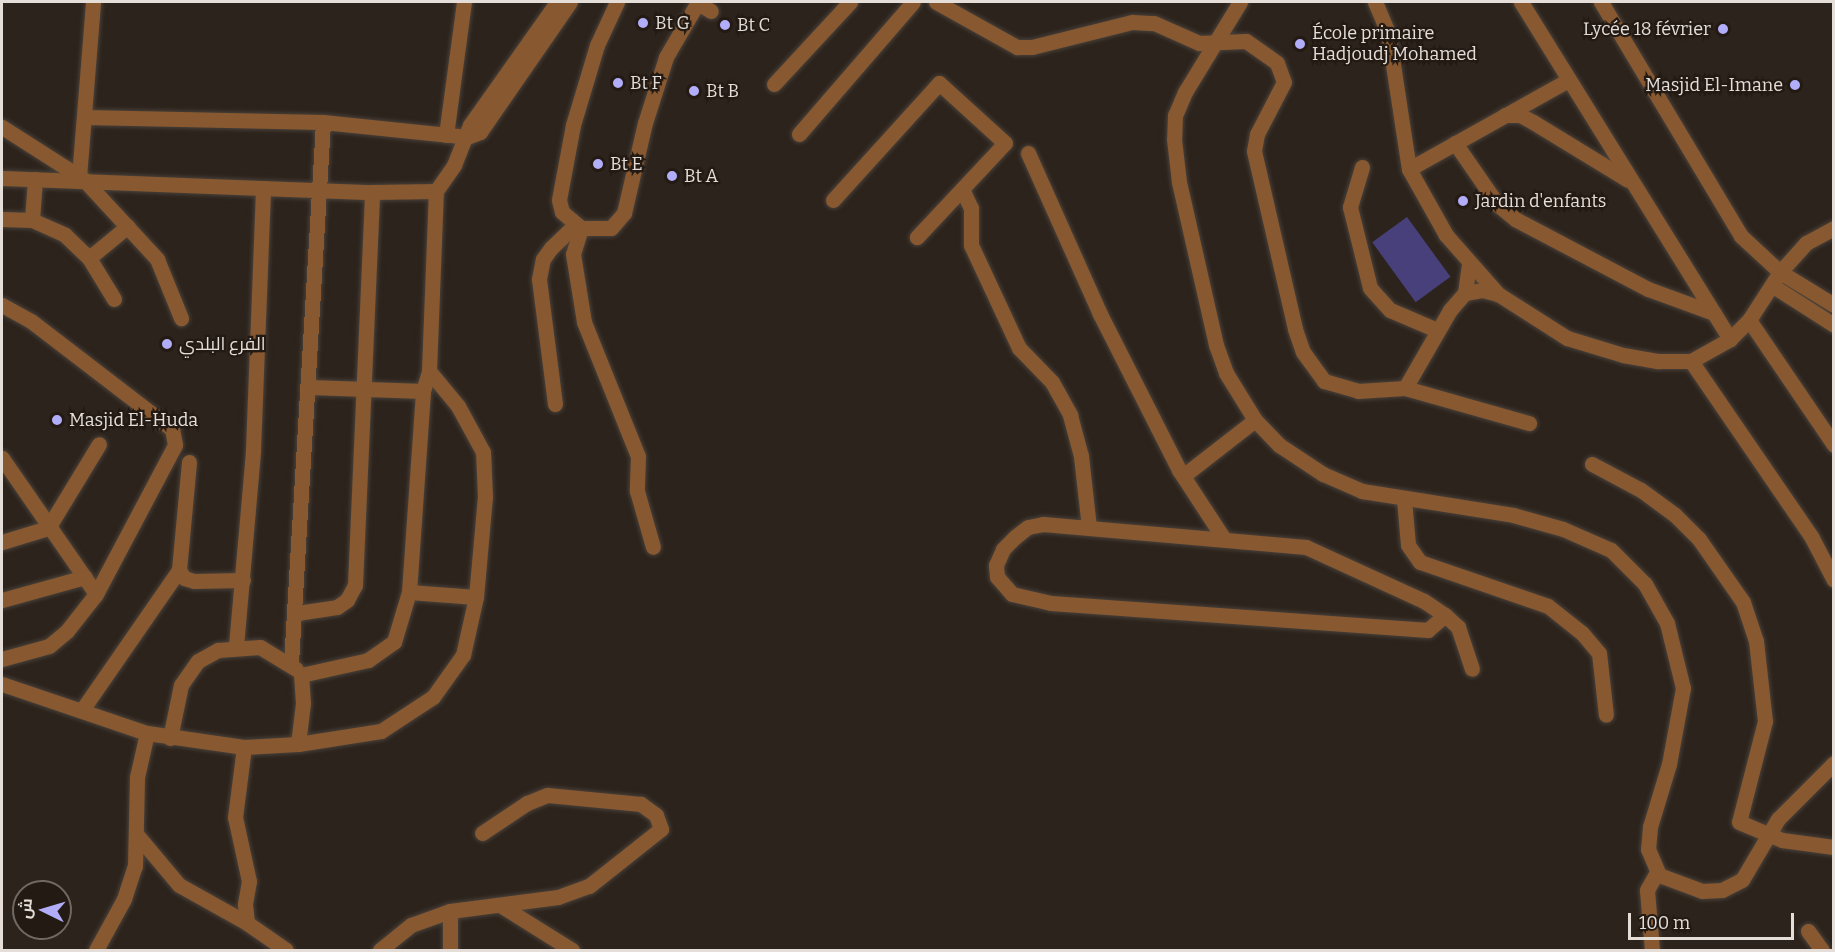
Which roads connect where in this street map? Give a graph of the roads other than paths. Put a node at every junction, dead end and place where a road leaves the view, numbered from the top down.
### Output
1 (93, 2) edge
2 (464, 2) edge
3 (557, 2) edge
4 (570, 2) edge
5 (850, 2) edge
6 (913, 2) edge
7 (936, 2) edge
8 (1240, 2) edge
9 (1375, 2) edge
10 (1521, 2) edge
11 (1601, 2) edge
12 (702, 5) edge
13 (619, 6) edge
14 (1216, 39) junction
15 (1568, 80) junction
16 (774, 84) dead end
17 (1505, 115) junction
18 (84, 117) junction
19 (323, 122) junction
20 (2, 127) edge
21 (799, 134) dead end
22 (446, 135) junction
23 (467, 137) junction
24 (1455, 143) junction
25 (1028, 153) dead end
26 (1362, 167) dead end
27 (1409, 168) junction
28 (2, 178) edge
29 (35, 180) junction
30 (85, 180) junction
31 (1633, 183) junction
32 (263, 188) junction
33 (963, 189) junction
34 (319, 190) junction
35 (436, 191) junction
36 (372, 192) junction
37 (833, 200) dead end
38 (2, 219) edge
39 (32, 220) junction
40 (128, 226) junction
41 (578, 226) junction
42 (1833, 228) edge
43 (917, 237) dead end
44 (89, 258) junction
45 (1469, 264) junction
46 (1776, 279) junction
47 (1465, 293) junction
48 (1498, 294) junction
49 (114, 299) dead end
50 (2, 305) edge
51 (1833, 305) edge
52 (1714, 313) junction
53 (181, 318) dead end
54 (1749, 320) junction
55 (1833, 325) edge
56 (1437, 330) junction
57 (1730, 339) junction
58 (1691, 361) junction
59 (429, 371) junction
60 (310, 387) junction
61 (1404, 388) junction
62 (364, 391) junction
63 (423, 391) junction
64 (555, 404) dead end
65 (1255, 420) junction
66 (1529, 423) dead end
67 (99, 444) dead end
68 (1833, 445) edge
69 (2, 460) edge
70 (189, 462) dead end
71 (1592, 464) dead end
72 (1183, 476) junction
73 (1404, 499) junction
74 (1089, 527) junction
75 (48, 528) junction
76 (1224, 539) junction
77 (2, 542) edge
78 (653, 547) dead end
79 (179, 570) junction
80 (85, 577) junction
81 (243, 580) junction
82 (1833, 580) edge
83 (409, 592) junction
84 (96, 594) junction
85 (476, 597) junction
86 (2, 600) edge
87 (297, 613) junction
88 (1445, 615) junction
89 (236, 646) junction
90 (2, 659) edge
91 (296, 669) junction
92 (1472, 669) dead end
93 (2, 684) edge
94 (82, 710) junction
95 (1606, 715) dead end
96 (147, 733) junction
97 (170, 738) junction
98 (298, 744) junction
99 (244, 747) junction
100 (1833, 763) edge
101 (482, 833) dead end
102 (136, 835) junction
103 (1768, 836) junction
104 (1833, 847) edge
105 (1657, 872) junction
106 (500, 905) junction
107 (450, 911) junction
108 (247, 923) junction
109 (1809, 931) dead end
110 (96, 951) edge
111 (286, 951) edge
112 (380, 951) edge
113 (450, 951) edge
114 (572, 951) edge
115 (1652, 951) edge
116 (1822, 951) edge

1 - 18 street
2 - 22 street
3 - 23 street
4 - 23 street
5 - 16 street
6 - 21 street
7 - 14 street
8 - 14 street
9 - 27 street
10 - 15 street
11 - 46 street
12 - 41 street
13 - 41 street
14 - 61 street
14 - 65 street
15 - 17 street
15 - 31 street
17 - 24 street
17 - 31 street
18 - 19 street
18 - 30 street
19 - 22 street
19 - 34 street
20 - 30 street
22 - 23 street
23 - 35 street
24 - 27 street
24 - 52 street
25 - 72 street
26 - 56 street
27 - 45 street
28 - 29 street
29 - 30 street
29 - 39 street
30 - 32 street
30 - 40 street
31 - 52 street
32 - 34 street
32 - 81 street
33 - 37 street
33 - 43 street
33 - 74 street
34 - 36 street
34 - 60 street
35 - 36 street
35 - 59 street
36 - 62 street
38 - 39 street
39 - 44 street
40 - 44 street
40 - 53 street
41 - 64 street
41 - 78 street
42 - 46 street
44 - 49 street
45 - 47 street
45 - 48 street
46 - 51 street
46 - 54 street
46 - 55 street
47 - 48 street
47 - 56 street
48 - 58 street
50 - 84 street
52 - 57 street
54 - 57 street
54 - 68 street
56 - 61 street
57 - 58 street
58 - 82 street
59 - 63 street
59 - 85 street
60 - 62 street
60 - 87 street
61 - 66 street
62 - 63 street
62 - 87 street
63 - 83 street
65 - 72 street
65 - 73 street
67 - 75 street
69 - 75 street
70 - 79 street
71 - 103 street
72 - 76 street
73 - 95 street
73 - 105 street
74 - 76 street
74 - 88 street
75 - 77 street
75 - 80 street
76 - 88 street
79 - 81 street
79 - 94 street
80 - 84 street
80 - 86 street
81 - 89 street
83 - 85 street
83 - 91 street
84 - 90 street
85 - 98 street
87 - 91 street
88 - 92 street
89 - 91 street
89 - 97 street
91 - 98 street
93 - 94 street
94 - 96 street
96 - 97 street
96 - 102 street
97 - 99 street
98 - 99 street
99 - 108 street
100 - 103 street
101 - 106 street
102 - 108 street
102 - 110 street
103 - 104 street
103 - 105 street
105 - 115 street
106 - 107 street
106 - 114 street
107 - 112 street
107 - 113 street
108 - 111 street
109 - 116 street

